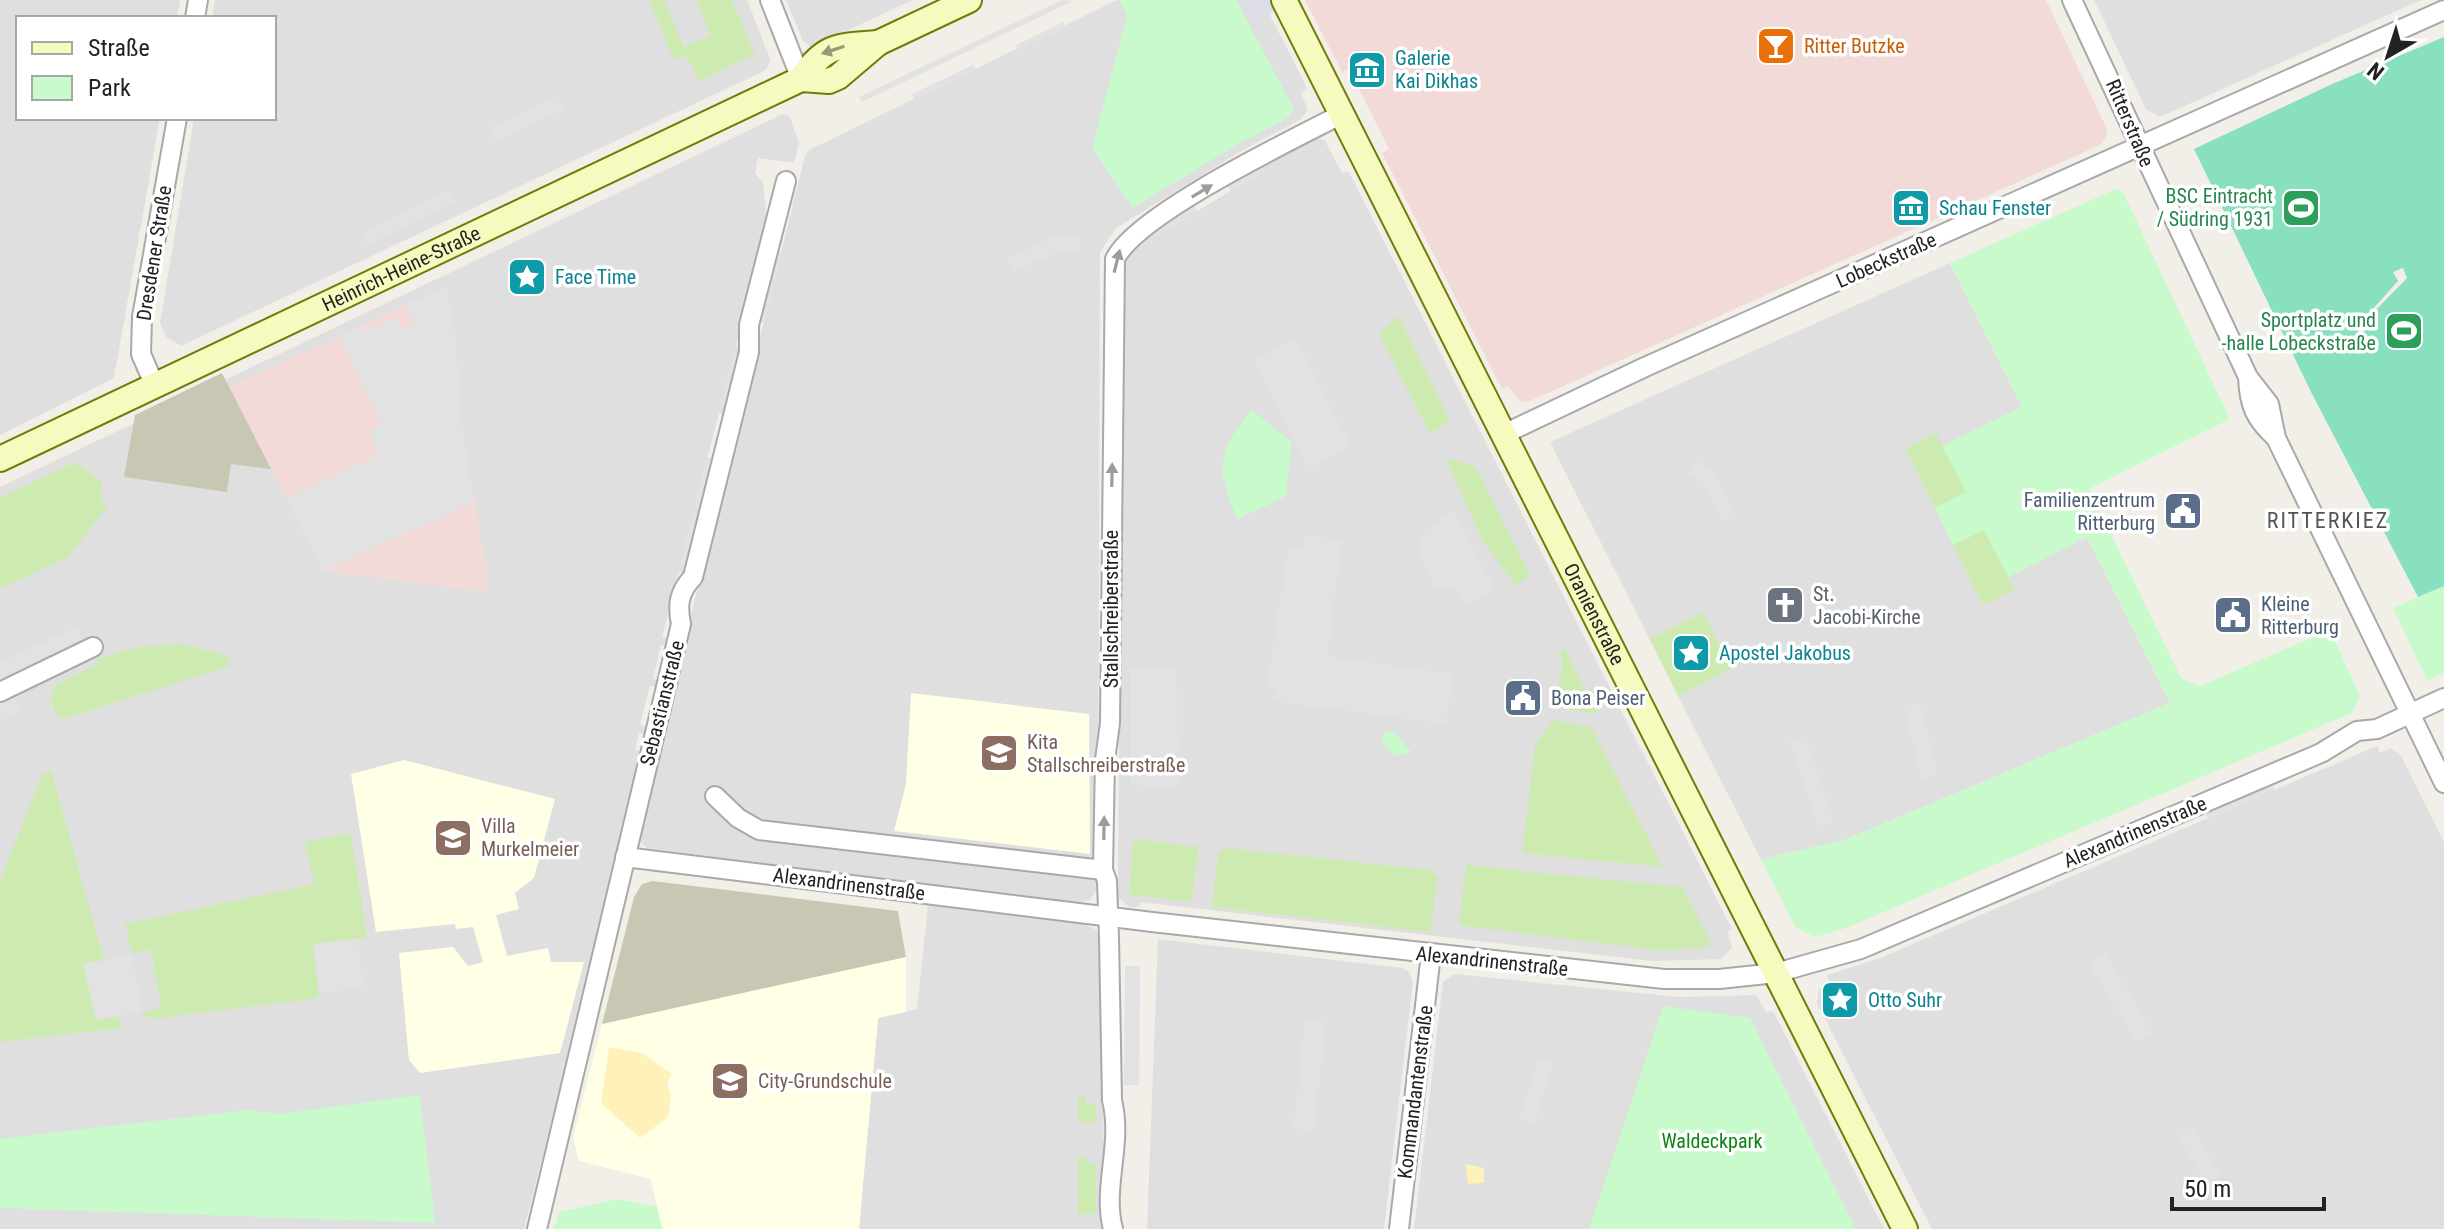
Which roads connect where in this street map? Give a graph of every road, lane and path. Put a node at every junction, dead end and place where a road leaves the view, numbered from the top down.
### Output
1 (770, 0) edge
2 (969, 0) edge
3 (1284, 0) edge
4 (2072, 0) edge
5 (2444, 10) edge
6 (801, 79) junction
7 (1342, 114) junction
8 (177, 120) edge
9 (2140, 145) junction
10 (786, 181) dead end
11 (155, 386) junction
12 (1504, 434) junction
13 (0, 459) edge
14 (93, 647) dead end
15 (0, 692) edge
16 (2443, 700) edge
17 (2409, 715) junction
18 (2444, 783) edge
19 (715, 796) dead end
20 (625, 857) junction
21 (1103, 870) junction
22 (1108, 917) junction
23 (1431, 954) junction
24 (1776, 973) junction
25 (537, 1229) edge
26 (1113, 1229) edge
27 (1399, 1229) edge
28 (1905, 1229) edge

1 - 6 street
2 - 6 main road
3 - 7 main road, Oranienstraße
4 - 9 street, Ritterstraße
5 - 9 street, Lobeckstraße
6 - 11 main road, Heinrich-Heine-Straße
7 - 12 main road, Oranienstraße
21 -> 7 street, Stallschreiberstraße
8 - 11 street, Dresdener Straße
9 - 12 street, Lobeckstraße
9 - 17 street, Ritterstraße
10 - 20 street, Sebastianstraße
11 - 13 main road, Heinrich-Heine-Straße
12 - 24 main road, Oranienstraße
14 - 15 street
16 - 17 street, Alexandrinenstraße
17 - 18 street, Ritterstraße
17 - 24 street, Alexandrinenstraße
19 - 21 street
20 - 22 street, Alexandrinenstraße
20 - 25 street, Sebastianstraße
21 - 22 street, Stallschreiberstraße
22 - 23 street, Alexandrinenstraße
22 - 26 street, Stallschreiberstraße
23 - 24 street, Alexandrinenstraße
23 - 27 street, Kommandantenstraße
24 - 28 main road, Oranienstraße

